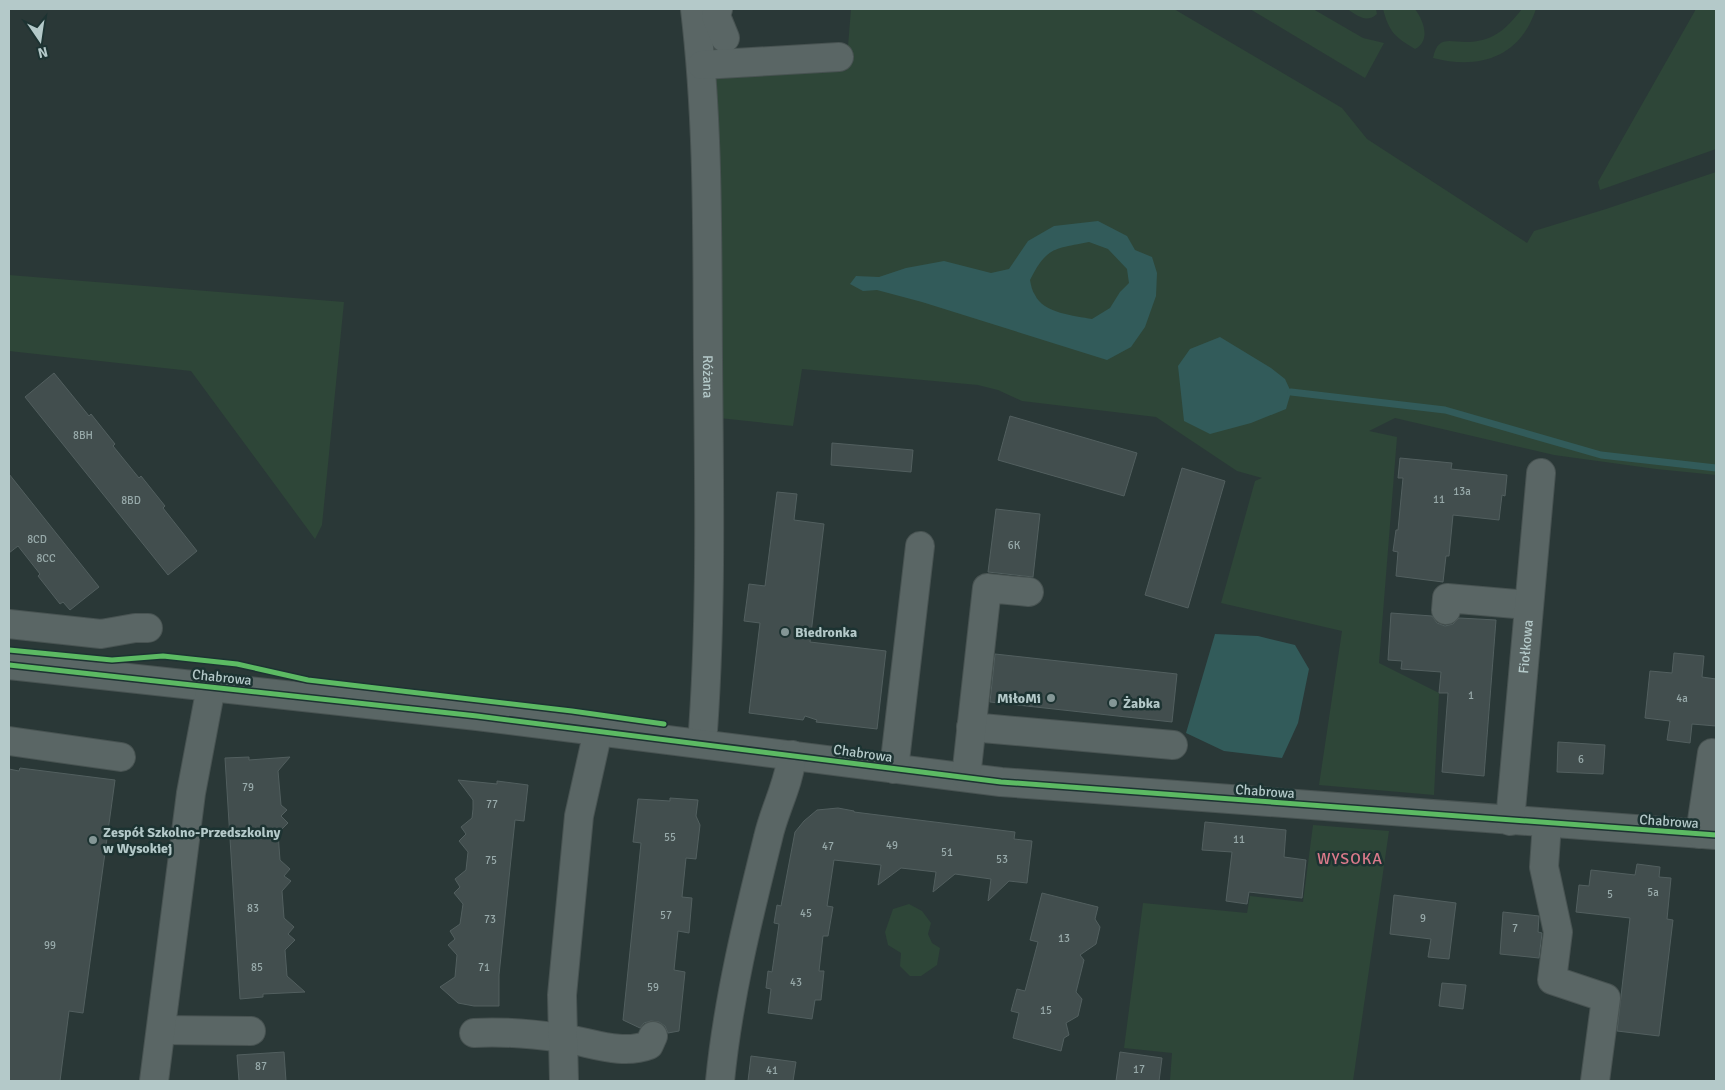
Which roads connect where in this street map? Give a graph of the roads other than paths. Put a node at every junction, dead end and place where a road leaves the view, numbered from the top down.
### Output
1 (695, 9) edge
2 (718, 9) edge
3 (725, 38) dead end
4 (839, 57) dead end
5 (702, 65) junction
6 (1541, 473) dead end
7 (920, 546) dead end
8 (1029, 592) dead end
9 (1528, 605) junction
10 (1446, 610) dead end
11 (9, 624) edge
12 (148, 628) dead end
13 (9, 665) edge
14 (211, 686) junction
15 (971, 727) junction
16 (598, 731) junction
17 (9, 741) edge
18 (702, 744) junction
19 (1173, 745) dead end
20 (1712, 753) dead end
21 (792, 755) junction
22 (121, 757) dead end
23 (894, 769) junction
24 (966, 777) junction
25 (1510, 821) junction
26 (1547, 823) junction
27 (1708, 835) edge
28 (161, 1030) junction
29 (250, 1031) dead end
30 (474, 1033) dead end
31 (653, 1036) dead end
32 (563, 1038) junction
33 (154, 1081) edge
34 (564, 1081) edge
35 (720, 1081) edge
36 (1595, 1081) edge

1 - 5 street, Różana
2 - 3 street
4 - 5 street
5 - 18 street, Różana
6 - 9 street, Fiołkowa
7 - 23 street
8 - 15 street
9 - 10 street
9 - 25 street, Fiołkowa
11 - 12 street
13 - 14 street, Chabrowa
14 - 16 street, Chabrowa
14 - 28 street
15 - 19 street
15 - 24 street
16 - 18 street, Chabrowa
16 - 32 street
17 - 22 street
18 - 21 street, Chabrowa
20 - 27 street
21 - 23 street, Chabrowa
21 - 35 street
23 - 24 street, Chabrowa
24 - 25 street, Chabrowa
25 - 26 street, Chabrowa
26 - 27 street, Chabrowa
26 - 36 street
28 - 29 street
28 - 33 street
30 - 32 street
31 - 32 street
32 - 34 street

